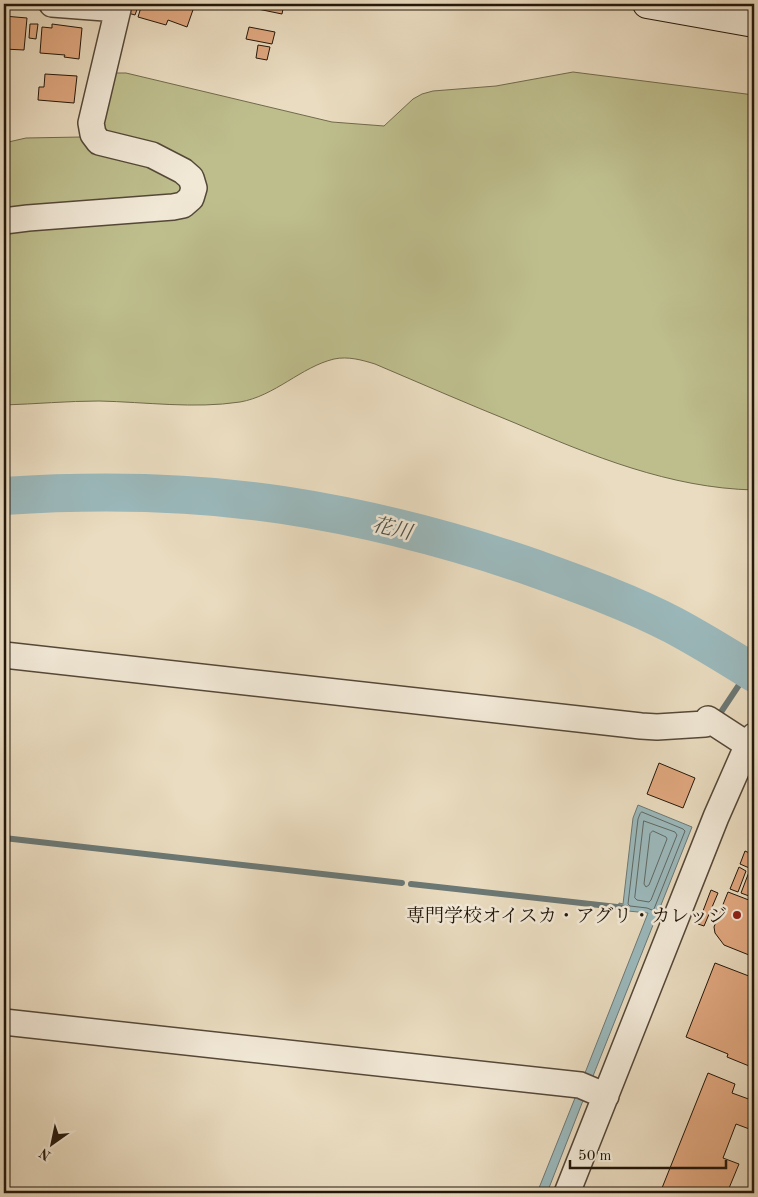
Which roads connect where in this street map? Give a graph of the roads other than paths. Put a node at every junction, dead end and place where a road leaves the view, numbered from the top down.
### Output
1 (52, 4) edge
2 (647, 4) edge
3 (118, 6) edge
4 (754, 23) edge
5 (4, 221) edge
6 (4, 656) edge
7 (752, 740) edge
8 (4, 1022) edge
9 (606, 1096) junction
10 (567, 1193) edge

1 - 3 street
2 - 4 street
3 - 5 street
6 - 7 street
7 - 9 street
8 - 9 street
9 - 10 street

